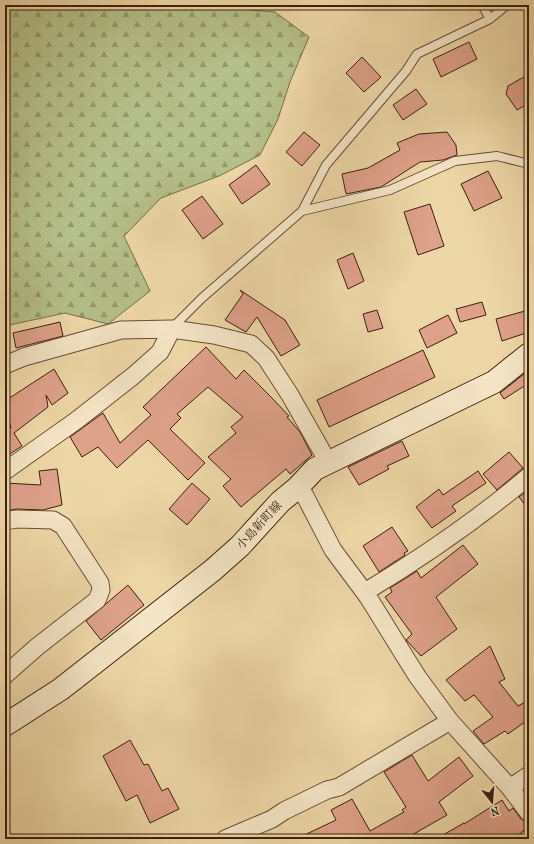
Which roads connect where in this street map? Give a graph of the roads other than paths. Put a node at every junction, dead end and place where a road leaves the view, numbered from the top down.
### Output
1 (482, 5) edge
2 (507, 5) edge
3 (490, 19) junction
4 (529, 164) edge
5 (302, 211) junction
6 (172, 328) junction
7 (529, 355) edge
8 (5, 366) edge
9 (328, 462) junction
10 (5, 471) edge
11 (529, 476) edge
12 (297, 488) junction
13 (5, 521) edge
14 (365, 592) junction
15 (5, 675) edge
16 (450, 721) junction
17 (5, 724) edge
18 (529, 774) edge
19 (510, 788) junction
20 (529, 813) edge
21 (225, 839) edge

1 - 3 lane
2 - 3 lane
3 - 5 lane
4 - 5 lane
5 - 6 lane
6 - 8 street
6 - 9 street
6 - 10 street
7 - 9 main road, 小島新町線
9 - 12 main road, 小島新町線
11 - 14 street
12 - 14 street
12 - 17 main road, 小島新町線
13 - 15 street
14 - 16 street
16 - 19 street
16 - 21 street
18 - 19 street
19 - 20 street

